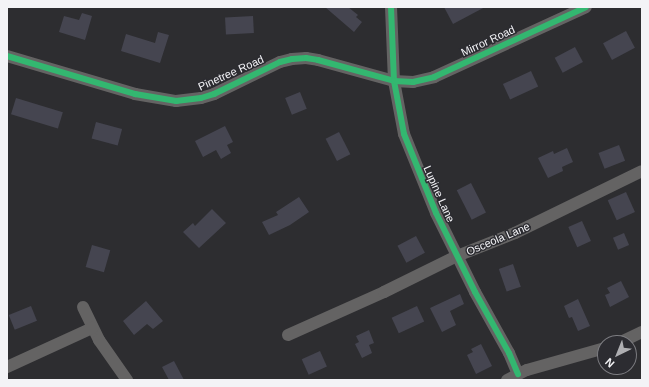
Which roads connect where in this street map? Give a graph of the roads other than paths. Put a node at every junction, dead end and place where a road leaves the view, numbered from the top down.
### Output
1 (390, 7) edge
2 (586, 7) edge
3 (7, 56) edge
4 (394, 80) junction
5 (642, 171) edge
6 (457, 256) junction
7 (83, 307) dead end
8 (92, 328) junction
9 (288, 335) dead end
10 (597, 350) edge
11 (7, 367) edge
12 (518, 374) junction
13 (127, 380) edge
14 (506, 380) edge

1 - 4 street, Lupine Lane
2 - 4 street, Mirror Road
3 - 4 street, Pinetree Road
4 - 6 street, Lupine Lane
5 - 6 street, Osceola Lane
6 - 9 street, Osceola Lane
6 - 12 street, Lupine Lane
7 - 8 street
8 - 11 street
8 - 13 street
10 - 12 street
12 - 14 street

